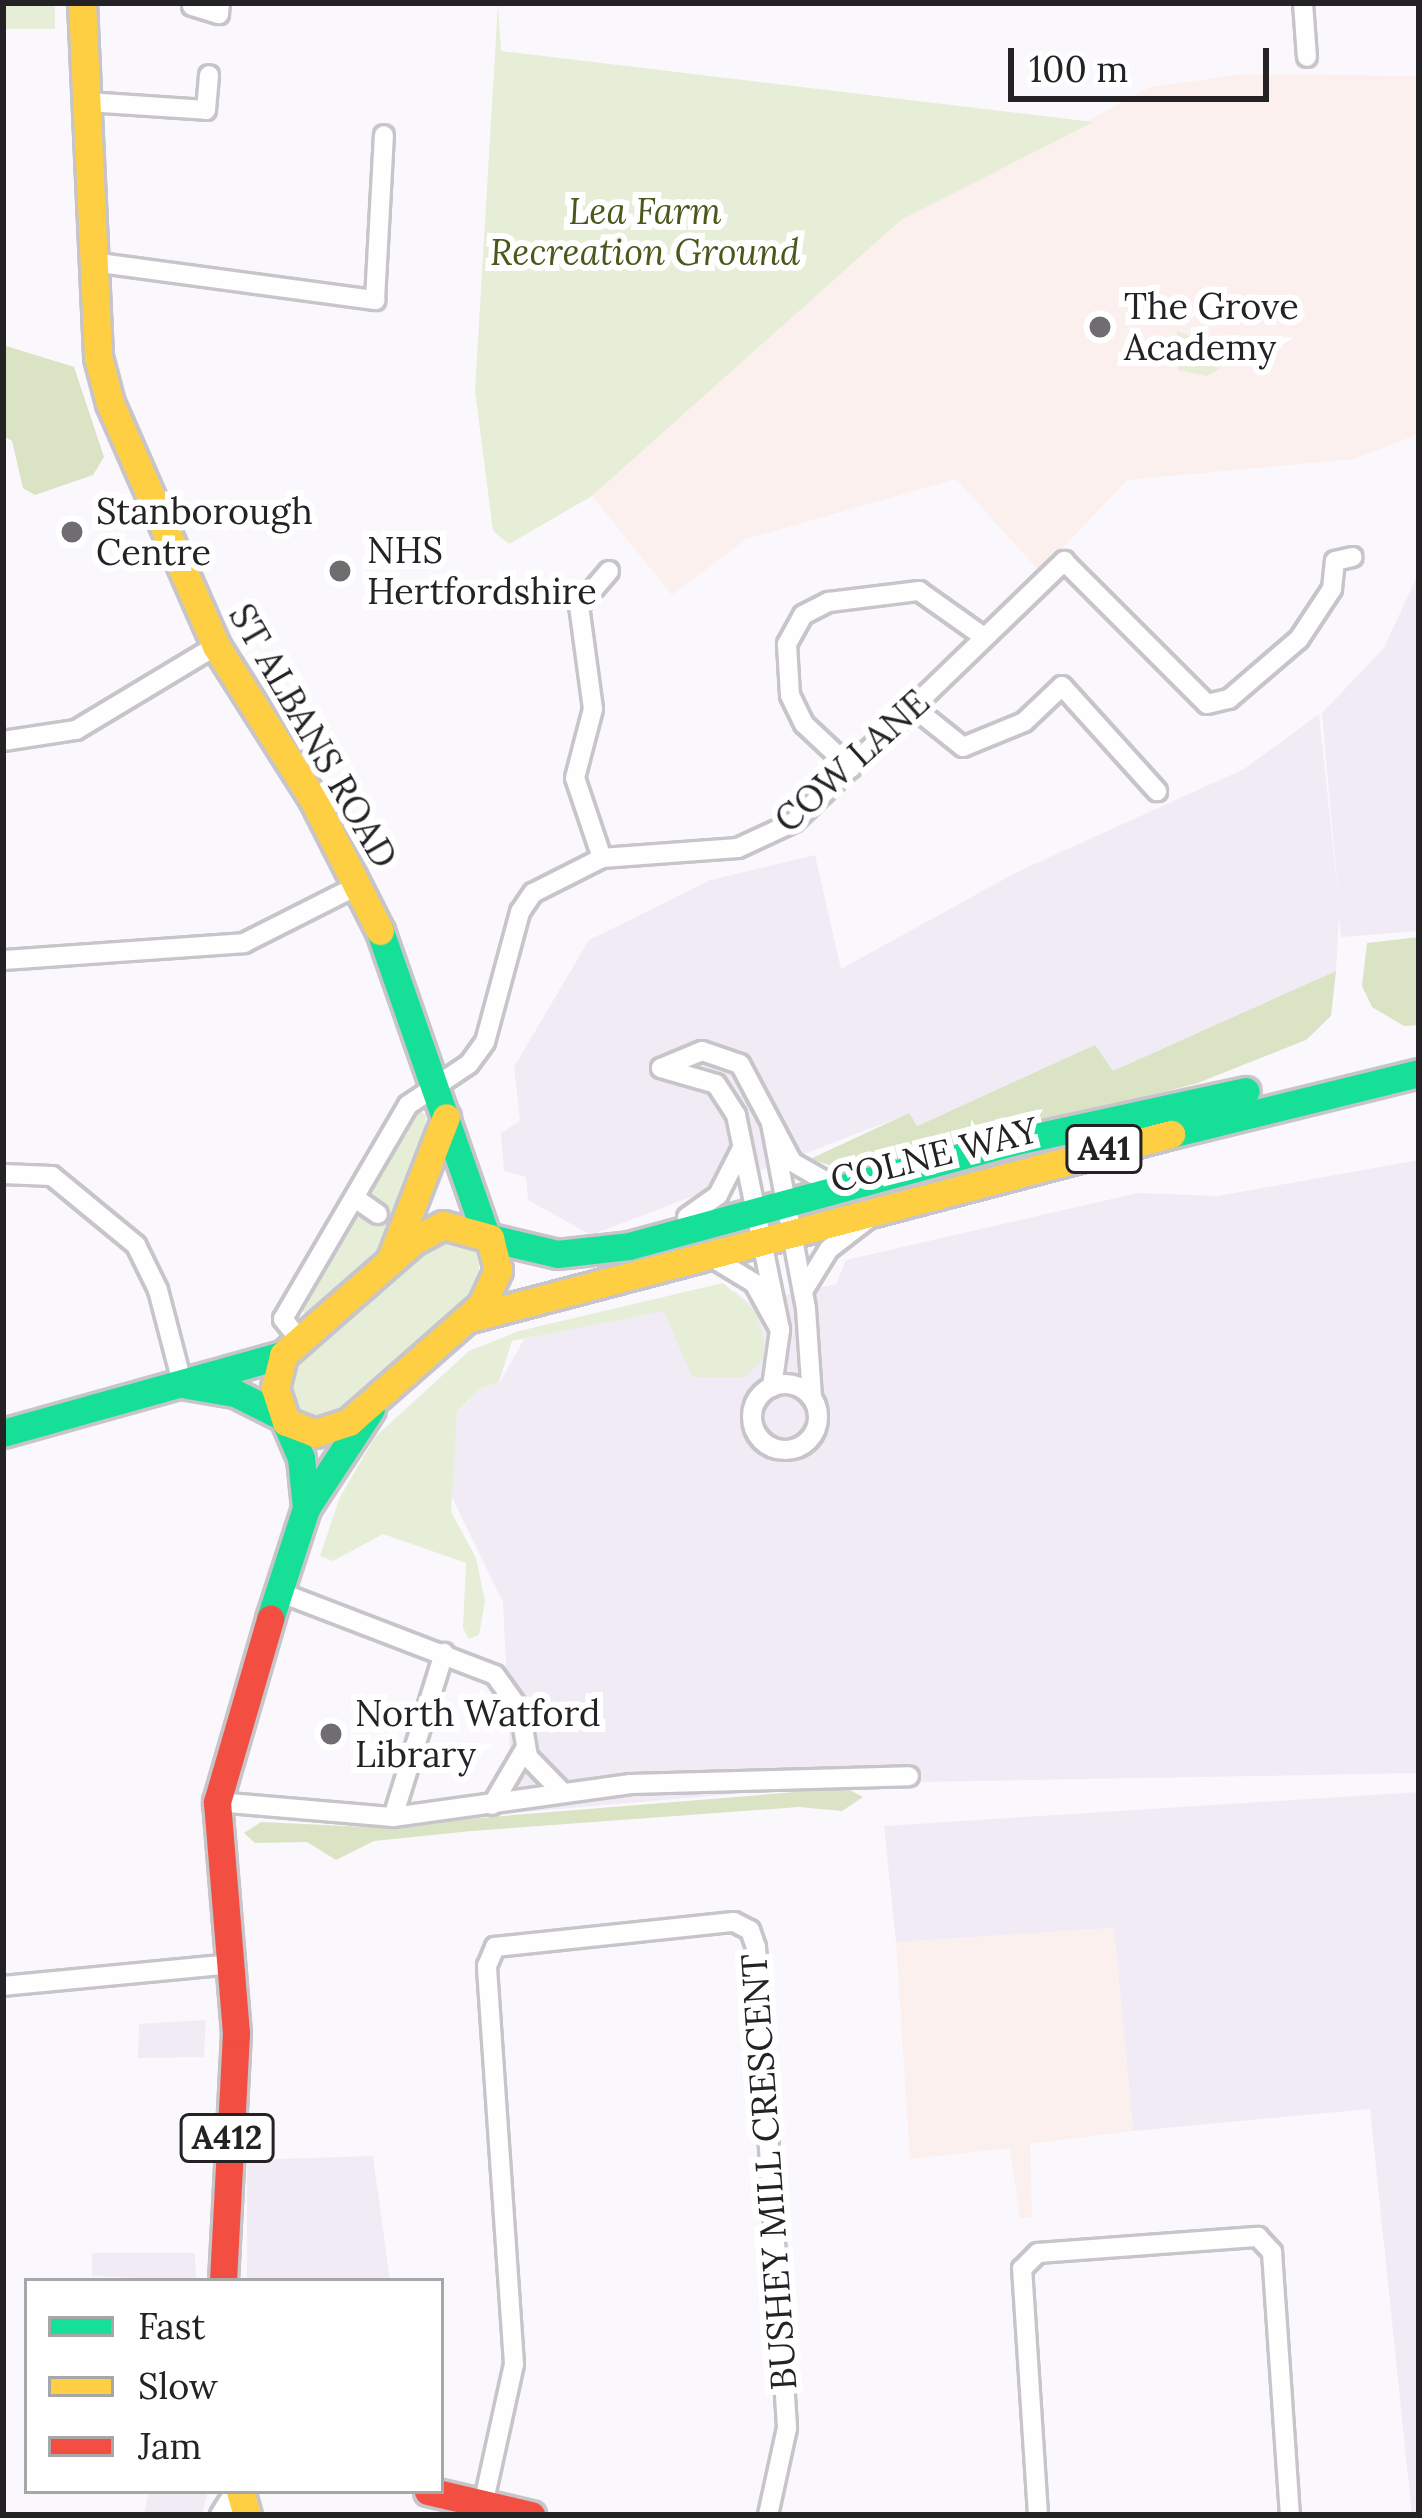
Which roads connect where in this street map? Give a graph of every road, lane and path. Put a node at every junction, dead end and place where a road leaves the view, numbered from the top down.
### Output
1 (82, 3) edge
2 (220, 3) edge
3 (1304, 3) edge
4 (192, 6) edge
5 (1306, 57) dead end
6 (209, 75) dead end
7 (86, 102) junction
8 (384, 135) dead end
9 (94, 262) junction
10 (1353, 557) dead end
11 (609, 571) dead end
12 (984, 637) junction
13 (216, 646) junction
14 (913, 707) junction
15 (3, 741) edge
16 (851, 768) junction
17 (1157, 791) dead end
18 (602, 858) junction
19 (359, 885) junction
20 (3, 960) edge
21 (1419, 1058) edge
22 (1419, 1073) edge
23 (438, 1080) junction
24 (446, 1117) junction
25 (771, 1123) junction
26 (742, 1145) junction
27 (3, 1174) edge
28 (841, 1187) junction
29 (355, 1198) junction
30 (886, 1206) junction
31 (378, 1214) dead end
32 (776, 1221) junction
33 (487, 1236) junction
34 (628, 1246) junction
35 (391, 1259) junction
36 (711, 1259) junction
37 (803, 1291) junction
38 (470, 1318) junction
39 (780, 1330) junction
40 (291, 1347) junction
41 (184, 1385) junction
42 (772, 1387) junction
43 (812, 1398) junction
44 (370, 1409) junction
45 (284, 1419) junction
46 (3, 1433) edge
47 (306, 1508) junction
48 (279, 1592) junction
49 (444, 1653) junction
50 (525, 1749) junction
51 (909, 1776) dead end
52 (562, 1792) junction
53 (217, 1802) junction
54 (492, 1805) junction
55 (393, 1817) junction
56 (231, 1964) junction
57 (3, 1986) edge
58 (223, 2278) edge
59 (440, 2494) edge
60 (483, 2505) junction
61 (531, 2515) edge
62 (768, 2515) edge
63 (1038, 2515) edge
64 (1290, 2515) edge

1 - 7 main road, ST ALBANS ROAD
2 - 4 street
3 - 5 street
6 - 7 street
7 - 9 main road, ST ALBANS ROAD
8 - 9 street
9 - 13 main road, ST ALBANS ROAD
10 - 12 street, COW LANE
11 - 18 street
12 - 14 street, COW LANE
12 - 16 street
13 - 15 street
13 - 19 main road, ST ALBANS ROAD
14 - 16 street, COW LANE
14 - 17 street
16 - 18 street, COW LANE
18 - 23 street, COW LANE
19 - 20 street
19 - 23 main road, ST ALBANS ROAD
21 - 28 main road, COLNE WAY / A41
22 - 30 main road, COLNE WAY / A41
23 - 24 main road, ST ALBANS ROAD
23 - 29 street
24 - 33 main road, ST ALBANS ROAD
24 - 35 main road
25 - 26 street
25 - 28 street
25 - 32 street
26 - 32 street
26 - 34 street
27 - 41 street
28 - 32 main road, COLNE WAY / A41
29 - 31 street
29 - 40 street
30 - 32 main road, COLNE WAY / A41
30 - 37 street
32 - 34 main road, COLNE WAY / A41
32 - 36 main road, COLNE WAY / A41
32 - 37 street
32 - 39 street
33 - 34 main road, COLNE WAY / A41
33 - 35 main road, A41
33 - 38 main road, A41
35 - 40 main road, A41
36 - 38 main road, COLNE WAY / A41
36 - 39 street
37 - 43 street
38 - 44 main road, A41
39 - 42 street
40 - 41 main road, A41
40 - 45 main road
41 - 45 main road, A41
41 - 46 main road, A41
42 - 43 street
42 - 43 street
44 - 45 main road, A41
44 - 47 main road, A412
45 - 47 main road, A412
47 - 48 main road, A412
48 - 49 street
48 - 53 main road, A412
49 - 50 street
49 - 55 street
50 - 52 street
50 - 54 street
51 - 52 street
52 - 54 street
53 - 55 street
53 - 56 main road, A412
54 - 55 street
56 - 57 street
56 - 58 main road, A412
59 - 60 main road
60 - 61 main road
60 - 62 street, BUSHEY MILL CRESCENT
63 - 64 street

